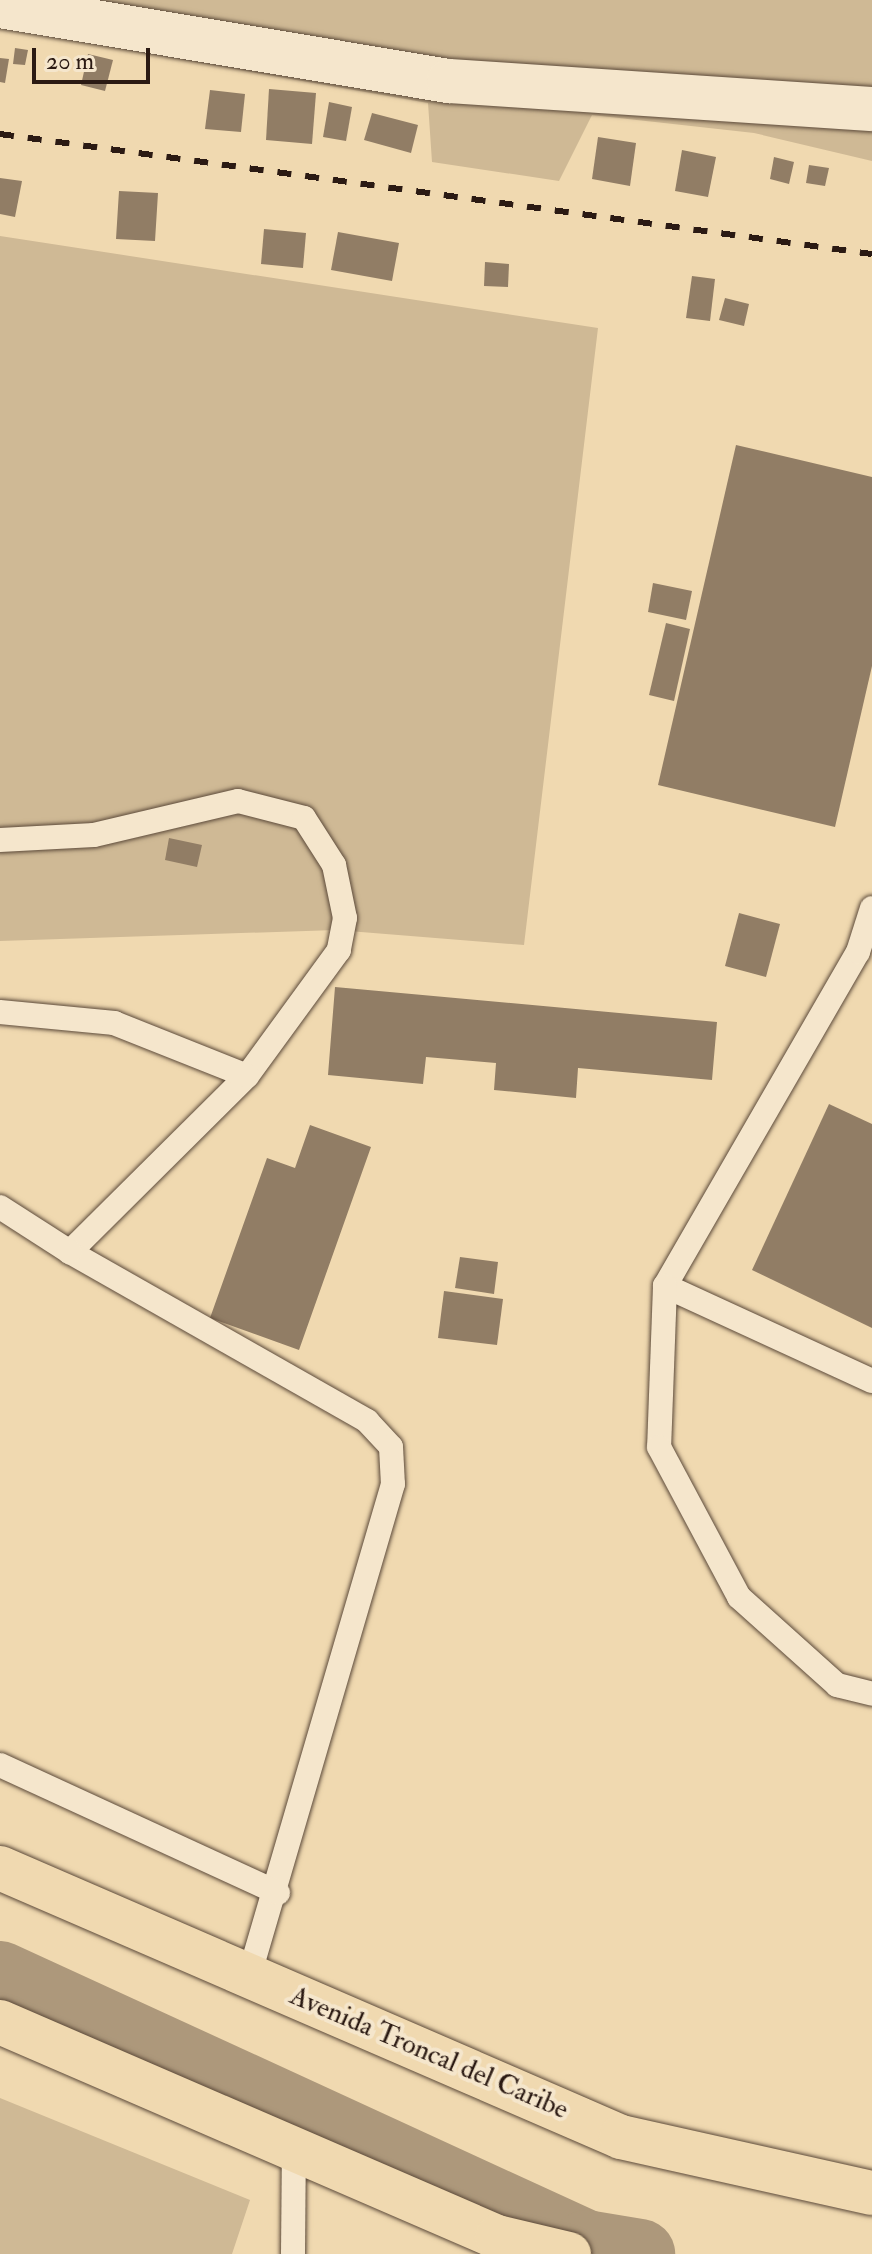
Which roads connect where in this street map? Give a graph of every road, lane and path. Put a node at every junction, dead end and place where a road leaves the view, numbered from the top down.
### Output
1 (0, 6) edge
2 (872, 109) edge
3 (0, 840) edge
4 (872, 908) edge
5 (865, 955) edge
6 (0, 1012) edge
7 (247, 1076) junction
8 (0, 1207) edge
9 (70, 1252) junction
10 (665, 1286) junction
11 (872, 1381) edge
12 (872, 1694) edge
13 (0, 1765) edge
14 (0, 1868) edge
15 (278, 1893) junction
16 (249, 1976) junction
17 (0, 2022) edge
18 (294, 2144) junction
19 (872, 2193) edge
20 (493, 2246) edge
21 (293, 2254) edge
22 (569, 2254) edge

1 - 2 street
3 - 7 lane
4 - 5 lane
5 - 10 lane
6 - 7 lane
7 - 9 lane
8 - 9 lane
9 - 15 lane
10 - 11 lane
10 - 12 lane
13 - 15 lane
14 - 16 highway, Avenida Troncal del Caribe
15 - 16 lane
16 - 19 highway, Avenida Troncal del Caribe
17 - 18 highway
18 - 20 highway
18 - 21 lane
20 - 22 highway

